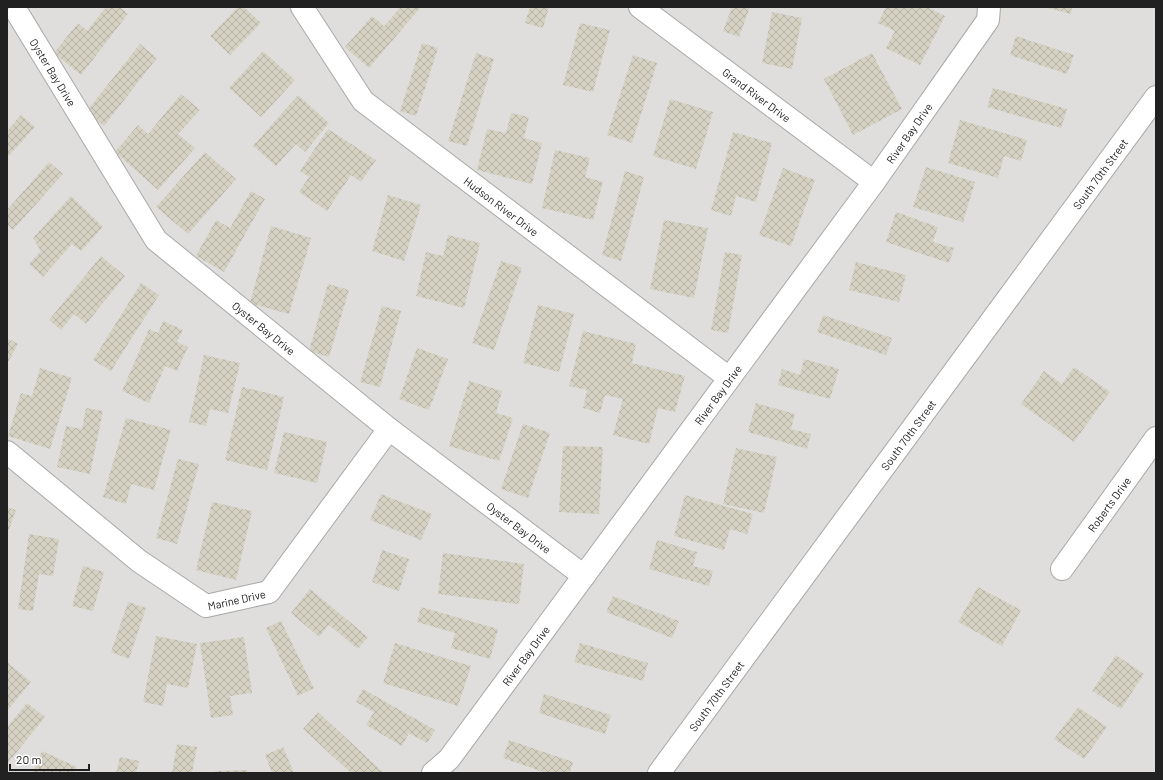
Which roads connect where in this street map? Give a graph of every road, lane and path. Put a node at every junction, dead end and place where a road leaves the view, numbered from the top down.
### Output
1 (302, 7) edge
2 (640, 7) edge
3 (989, 7) edge
4 (18, 13) edge
5 (1156, 97) edge
6 (874, 182) junction
7 (729, 378) junction
8 (389, 429) junction
9 (1156, 438) edge
10 (7, 452) edge
11 (1062, 569) dead end
12 (584, 576) junction
13 (433, 773) edge
14 (659, 773) edge

1 - 7 street, Hudson River Drive
2 - 6 street, Grand River Drive
3 - 6 street, River Bay Drive
4 - 8 street, Oyster Bay Drive
5 - 14 street, South 70th Street
6 - 7 street, River Bay Drive
7 - 12 street, River Bay Drive
8 - 10 street, Marine Drive
8 - 12 street, Oyster Bay Drive
9 - 11 street, Roberts Drive
12 - 13 street, River Bay Drive

